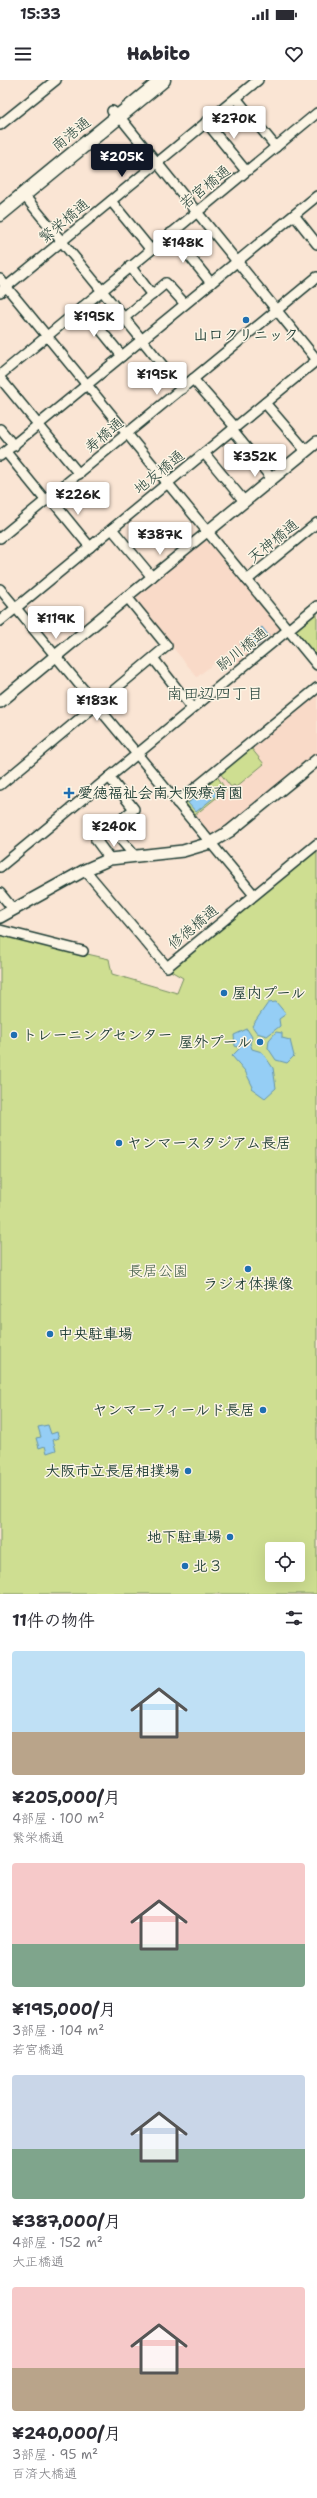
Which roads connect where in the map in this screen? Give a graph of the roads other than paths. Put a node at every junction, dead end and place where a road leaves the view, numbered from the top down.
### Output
1 (56, 80) edge
2 (150, 80) edge
3 (163, 80) edge
4 (258, 80) edge
5 (236, 98) junction
6 (116, 113) junction
7 (317, 113) edge
8 (206, 122) junction
9 (0, 126) edge
10 (276, 147) junction
11 (156, 164) junction
12 (246, 171) junction
13 (24, 194) junction
14 (317, 196) edge
15 (111, 201) junction
16 (0, 203) edge
17 (197, 212) junction
18 (0, 214) edge
19 (294, 215) junction
20 (171, 233) junction
21 (61, 242) junction
22 (317, 244) edge
23 (151, 250) junction
24 (237, 261) junction
25 (130, 266) junction
26 (317, 277) edge
27 (0, 279) edge
28 (211, 283) junction
29 (3, 289) edge
30 (102, 290) junction
31 (152, 295) junction
32 (185, 304) junction
33 (82, 307) junction
34 (276, 310) junction
35 (124, 318) junction
36 (46, 336) junction
37 (142, 340) junction
38 (122, 356) junction
39 (317, 360) edge
40 (0, 376) edge
41 (193, 379) junction
42 (87, 385) junction
43 (182, 389) junction
44 (265, 403) junction
45 (39, 424) junction
46 (0, 429) edge
47 (234, 429) junction
48 (127, 434) junction
49 (317, 442) edge
50 (14, 446) junction
51 (306, 451) junction
52 (204, 453) junction
53 (3, 454) edge
54 (79, 474) junction
55 (272, 478) junction
56 (168, 483) junction
57 (48, 499) junction
58 (244, 501) junction
59 (317, 523) edge
60 (112, 529) junction
61 (207, 532) junction
62 (0, 538) edge
63 (90, 547) junction
64 (152, 577) junction
65 (247, 580) junction
66 (0, 589) edge
67 (127, 597) junction
68 (317, 606) edge
69 (16, 608) junction
70 (0, 621) edge
71 (288, 630) junction
72 (55, 656) junction
73 (153, 658) junction
74 (317, 665) edge
75 (317, 688) edge
76 (0, 702) edge
77 (96, 705) junction
78 (192, 708) junction
79 (137, 754) junction
80 (317, 760) edge
81 (109, 777) junction
82 (0, 785) edge
83 (177, 803) junction
84 (111, 828) junction
85 (210, 843) junction
86 (317, 844) edge
87 (134, 855) junction
88 (110, 859) junction
89 (0, 867) edge
90 (86, 870) junction
91 (0, 893) edge
92 (254, 895) junction
93 (13, 909) junction
94 (0, 917) edge
95 (0, 930) edge
96 (83, 951) dead end

1 - 9 street
2 - 6 main road, 南港通
3 - 6 main road, 南港通
4 - 5 street, 繁栄橋通
5 - 8 street, 繁栄橋通
5 - 10 street
6 - 11 street
6 - 13 main road, 南港通
6 - 16 main road, 南港通
7 - 10 street, 若宮橋通
8 - 11 street, 繁栄橋通
8 - 12 street
10 - 12 street, 若宮橋通
11 - 15 street, 繁栄橋通
11 - 17 street
12 - 17 street, 若宮橋通
13 - 18 main road, 南港通
13 - 21 street
14 - 19 street
15 - 21 street, 繁栄橋通
15 - 23 street
17 - 20 street, 若宮橋通
17 - 24 street
19 - 22 street
19 - 24 street
20 - 23 street, 若宮橋通
20 - 28 street
21 - 29 street, 繁栄橋通
21 - 30 street
23 - 25 street, 若宮橋通
24 - 28 street
24 - 34 street
25 - 30 street, 若宮橋通
25 - 31 street
26 - 34 street, 寿橋通
27 - 29 street
28 - 32 street
29 - 36 street
30 - 33 street, 若宮橋通
30 - 35 street
31 - 32 street
31 - 35 street
32 - 37 street
33 - 36 street, 若宮橋通
33 - 38 street
34 - 39 street
34 - 41 street, 寿橋通
35 - 37 street
36 - 40 street, 若宮橋通
36 - 42 street
37 - 38 street
37 - 43 street
38 - 42 street
39 - 44 street, 地友橋通
40 - 45 street
41 - 43 street, 寿橋通
41 - 47 street
42 - 45 street
42 - 48 street
43 - 48 street, 寿橋通
44 - 47 street, 地友橋通
44 - 51 street
45 - 50 street
45 - 54 street
46 - 50 street
47 - 52 street, 地友橋通
47 - 55 street
48 - 54 street, 寿橋通
48 - 56 street
49 - 51 street
50 - 53 street
51 - 55 street
52 - 56 street, 地友橋通
52 - 58 street
53 - 57 street
54 - 57 street, 寿橋通
55 - 58 street
56 - 60 street, 地友橋通
56 - 61 street
57 - 62 street, 寿橋通
57 - 63 street
58 - 61 street
59 - 65 street, 天神橋通
60 - 63 street, 地友橋通
60 - 64 street
61 - 64 street
61 - 65 street
63 - 69 street, 地友橋通
64 - 67 street
65 - 71 street
66 - 69 street
67 - 72 street
67 - 73 street
68 - 71 street, 駒川橋通
69 - 70 street, 地友橋通
69 - 72 street
71 - 74 street
71 - 78 street, 駒川橋通
72 - 76 street
72 - 77 street
73 - 77 street
73 - 78 street
75 - 83 street
77 - 79 street
77 - 82 street
78 - 79 street, 駒川橋通
79 - 81 street, 駒川橋通
79 - 83 street
80 - 85 street
81 - 84 street
81 - 89 street, 駒川橋通
83 - 85 street
84 - 87 street
84 - 88 street
85 - 87 street
85 - 92 street
86 - 92 street, 修徳橋通
87 - 88 street
88 - 90 street
90 - 92 street, 修徳橋通
90 - 93 street
91 - 93 street
93 - 94 street
95 - 96 street

